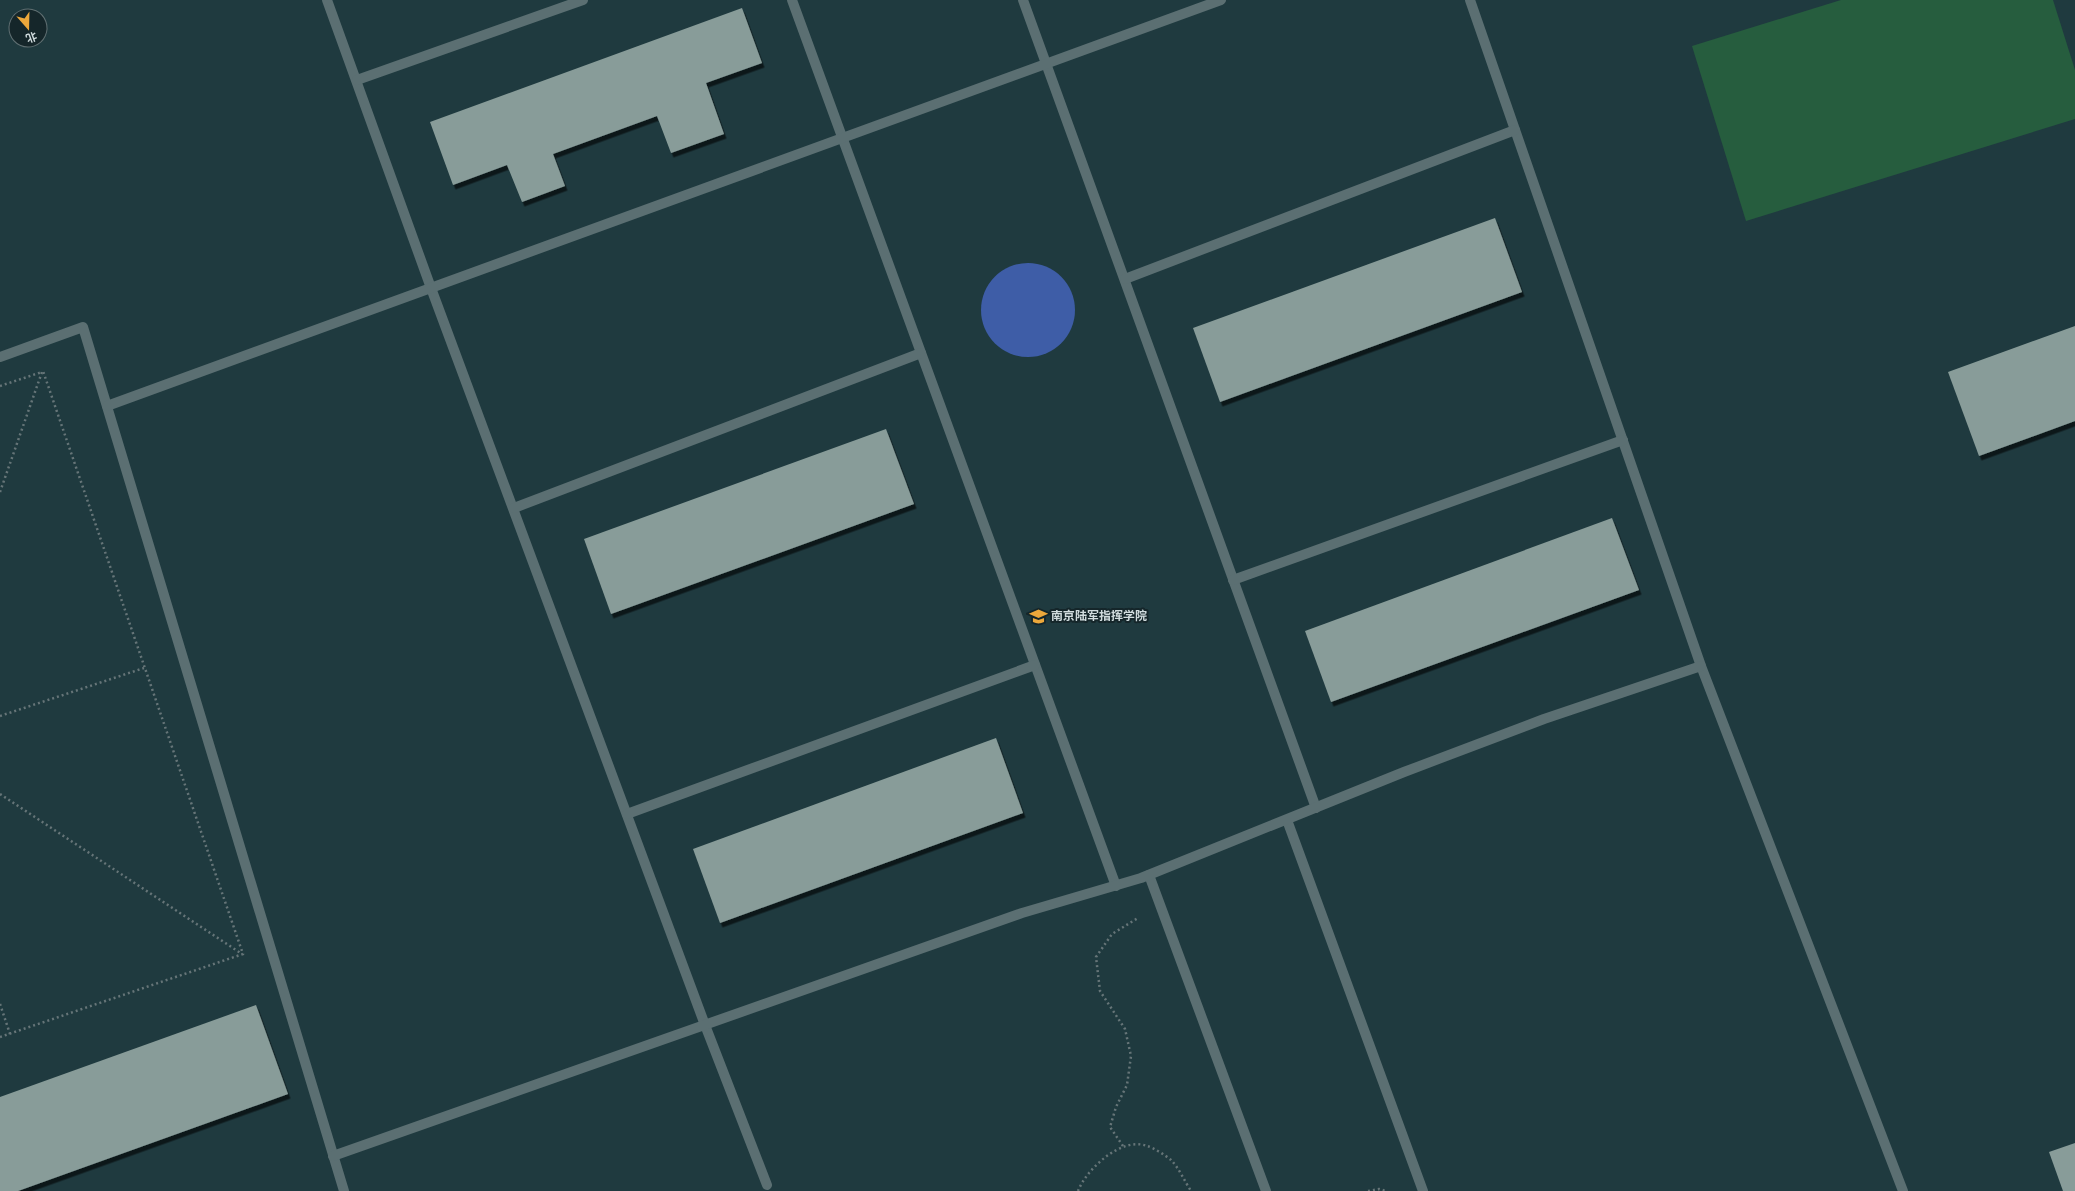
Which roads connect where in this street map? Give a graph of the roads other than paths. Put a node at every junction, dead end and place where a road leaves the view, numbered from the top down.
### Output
1 (327, 0) edge
2 (583, 0) edge
3 (792, 0) edge
4 (1023, 0) edge
5 (1221, 0) edge
6 (1470, 0) edge
7 (1046, 64) junction
8 (357, 80) junction
9 (1515, 130) junction
10 (842, 138) junction
11 (1124, 279) junction
12 (431, 288) junction
13 (921, 353) junction
14 (0, 357) edge
15 (107, 406) junction
16 (1623, 440) junction
17 (514, 508) junction
18 (1233, 580) junction
19 (1035, 665) junction
20 (1701, 666) junction
21 (1316, 808) junction
22 (627, 814) junction
23 (1286, 820) junction
24 (1149, 875) junction
25 (1116, 886) junction
26 (705, 1025) junction
27 (333, 1156) junction
28 (767, 1185) dead end
29 (344, 1191) edge
30 (1266, 1191) edge
31 (1423, 1191) edge
32 (1903, 1191) edge

1 - 8 lane
2 - 8 lane
3 - 10 lane
4 - 7 lane
5 - 7 lane
6 - 9 lane
7 - 10 lane
7 - 11 lane
8 - 12 lane
9 - 11 lane
9 - 16 lane
10 - 12 lane
10 - 13 lane
11 - 18 lane
12 - 15 lane
12 - 17 lane
13 - 17 lane
13 - 19 lane
14 - 15 lane
15 - 27 lane
16 - 18 lane
16 - 20 lane
17 - 22 lane
18 - 21 lane
19 - 22 lane
19 - 25 lane
20 - 21 lane
20 - 32 lane
21 - 23 lane
22 - 26 lane
23 - 24 lane
23 - 31 lane
24 - 25 lane
24 - 30 lane
25 - 26 lane
26 - 27 lane
26 - 28 lane
27 - 29 lane

